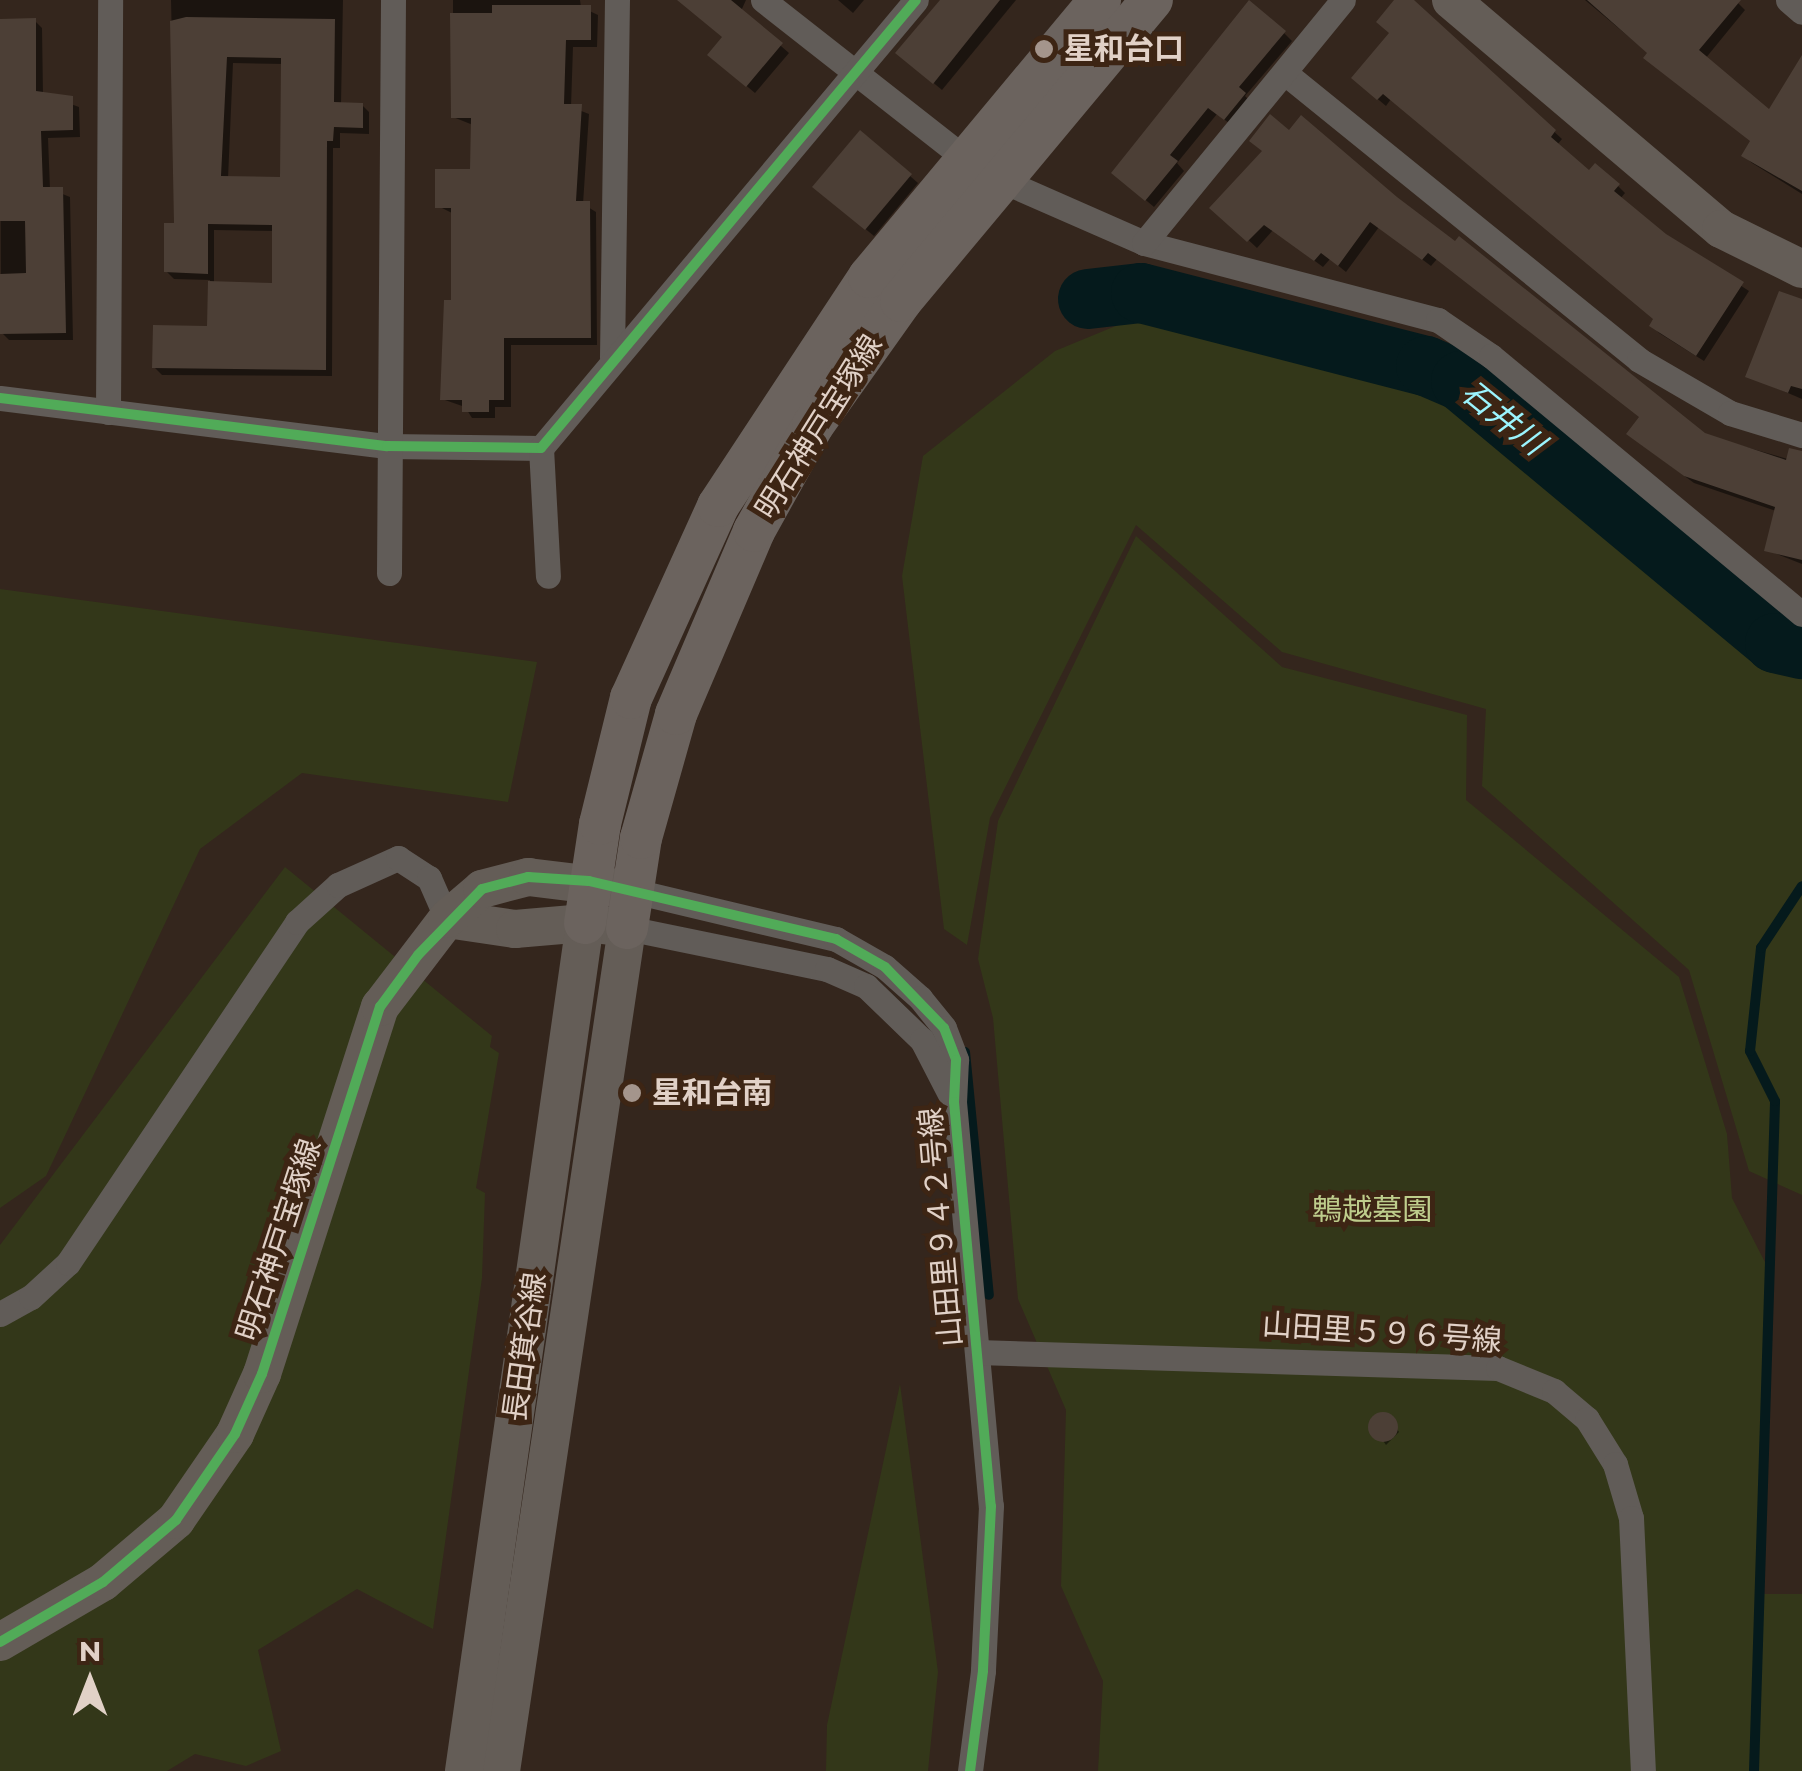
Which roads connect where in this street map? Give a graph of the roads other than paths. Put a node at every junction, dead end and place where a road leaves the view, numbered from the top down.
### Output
1 (110, 0) edge
2 (393, 0) edge
3 (616, 0) edge
4 (763, 0) edge
5 (916, 0) edge
6 (1100, 0) edge
7 (1152, 0) edge
8 (1343, 0) edge
9 (1451, 0) edge
10 (1788, 0) edge
11 (1802, 12) edge
12 (1286, 73) junction
13 (854, 76) junction
14 (985, 170) junction
15 (1144, 243) junction
16 (1802, 269) edge
17 (612, 358) junction
18 (0, 398) edge
19 (108, 412) junction
20 (1802, 435) edge
21 (387, 446) junction
22 (541, 448) junction
23 (389, 573) dead end
24 (548, 576) dead end
25 (1802, 614) edge
26 (589, 881) junction
27 (630, 909) junction
28 (447, 918) junction
29 (585, 923) junction
30 (954, 1102) junction
31 (0, 1314) edge
32 (978, 1352) junction
33 (0, 1642) edge
34 (464, 1771) edge
35 (501, 1771) edge
36 (970, 1771) edge
37 (1643, 1771) edge

1 - 19 street
2 - 21 street
3 - 17 street
4 - 13 street
5 - 13 street
6 - 14 main road, 明石神戸宝塚線
7 - 14 main road, 明石神戸宝塚線
8 - 12 street
9 - 16 street
10 - 11 street
12 - 15 street
12 - 20 street
13 - 14 street
13 - 17 street
14 - 15 street
14 - 26 main road, 明石神戸宝塚線
14 - 27 main road, 明石神戸宝塚線
15 - 25 street
17 - 22 street
18 - 19 street
19 - 21 street
21 - 22 street
21 - 23 street
22 - 24 street
26 - 27 street
26 - 28 street, 明石神戸宝塚線
26 - 29 main road, 明石神戸宝塚線
27 - 29 street
27 - 30 street, 山田里９４２号線
27 - 30 street, 山田里９４２号線
27 - 35 street, 長田箕谷線
28 - 29 street
28 - 31 street
28 - 33 street, 明石神戸宝塚線
29 - 34 street, 長田箕谷線
30 - 32 street, 山田里９４２号線
32 - 36 street, 山田里９４２号線
32 - 37 street, 山田里５９６号線

